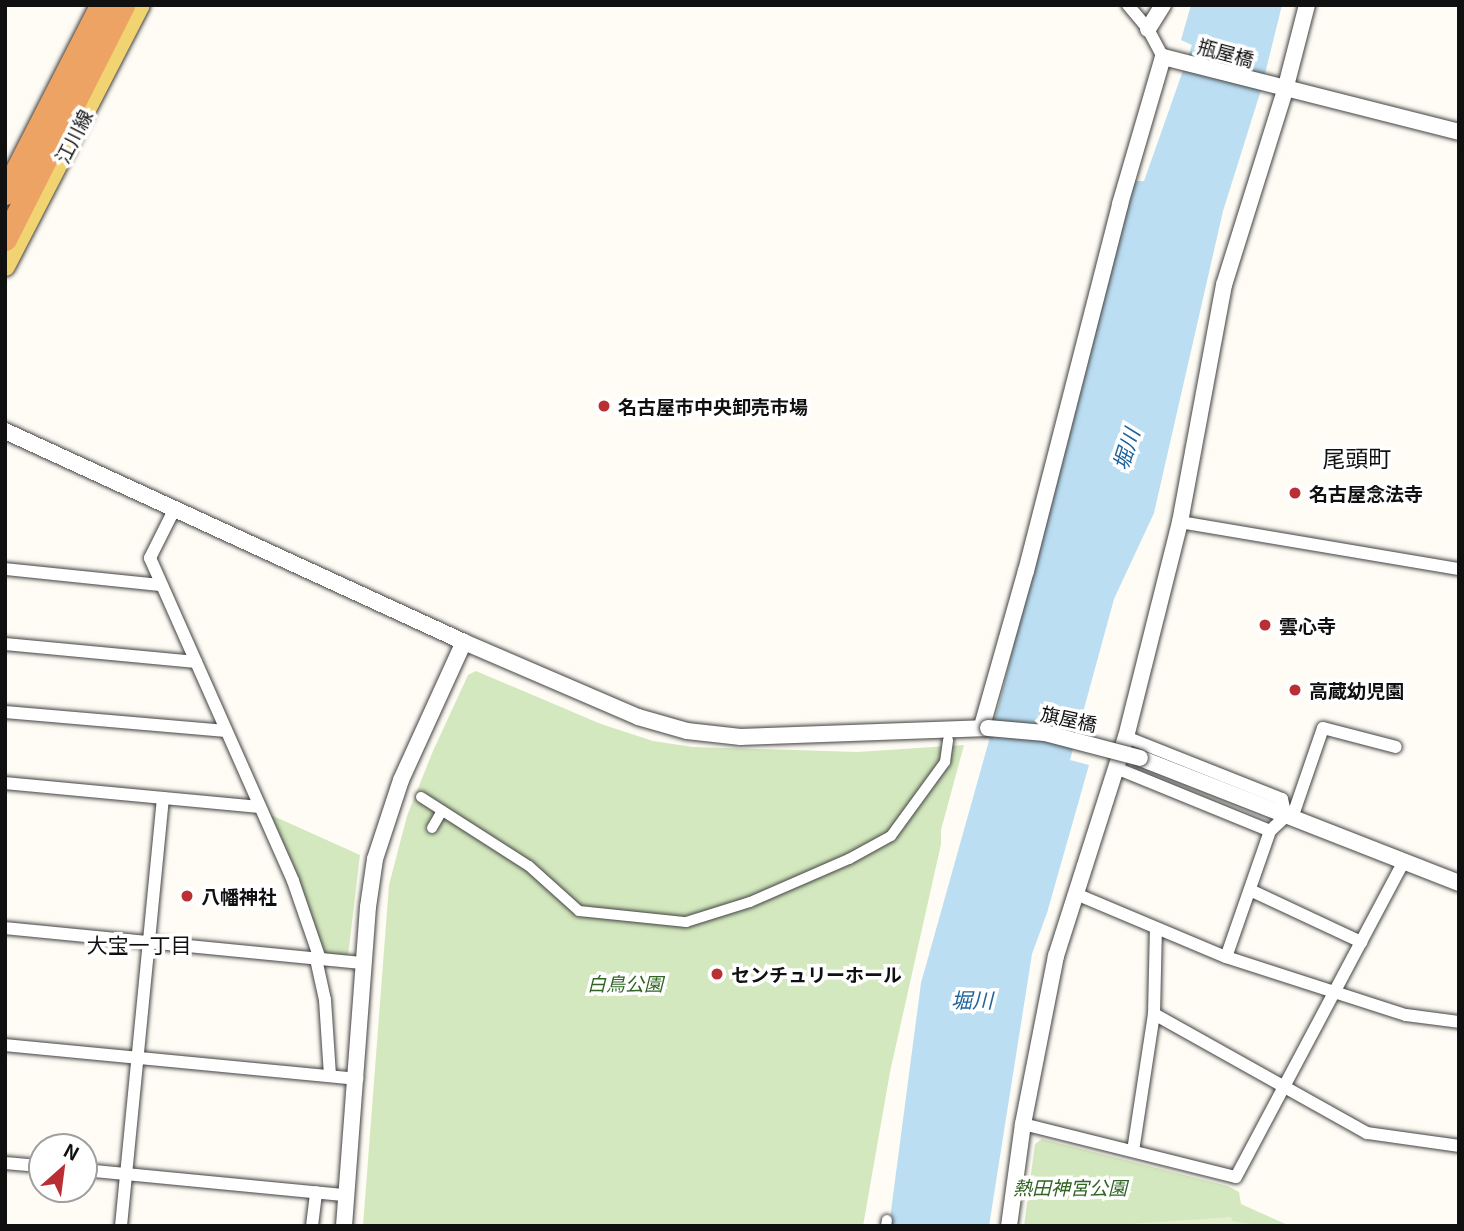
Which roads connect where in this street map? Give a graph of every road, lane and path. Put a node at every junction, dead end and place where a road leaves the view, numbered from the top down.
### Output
1 (94, 5) edge
2 (101, 5) edge
3 (123, 5) edge
4 (140, 5) edge
5 (1128, 5) edge
6 (1163, 5) edge
7 (1307, 5) edge
8 (1148, 29) junction
9 (1165, 57) junction
10 (1279, 88) junction
11 (1459, 132) edge
12 (5, 192) edge
13 (5, 239) edge
14 (5, 266) edge
15 (5, 431) edge
16 (175, 509) junction
17 (1180, 522) junction
18 (1459, 569) edge
19 (5, 570) edge
20 (161, 585) junction
21 (464, 642) junction
22 (5, 644) edge
23 (196, 662) junction
24 (5, 712) edge
25 (985, 727) junction
26 (226, 731) junction
27 (1126, 737) junction
28 (948, 740) dead end
29 (1396, 747) dead end
30 (1116, 768) junction
31 (5, 783) edge
32 (421, 797) dead end
33 (163, 798) junction
34 (259, 807) junction
35 (442, 811) junction
36 (1289, 817) junction
37 (432, 828) dead end
38 (1270, 831) junction
39 (1403, 863) junction
40 (1459, 883) edge
41 (1250, 890) junction
42 (1076, 894) junction
43 (5, 928) edge
44 (1156, 928) junction
45 (150, 942) junction
46 (1361, 942) junction
47 (1226, 957) junction
48 (318, 959) junction
49 (363, 963) junction
50 (1335, 992) junction
51 (1154, 1014) junction
52 (1459, 1021) edge
53 (5, 1045) edge
54 (138, 1057) junction
55 (330, 1076) junction
56 (357, 1079) junction
57 (1284, 1087) junction
58 (1023, 1124) junction
59 (1459, 1146) edge
60 (1133, 1151) junction
61 (5, 1163) edge
62 (28, 1165) edge
63 (98, 1171) edge
64 (126, 1174) junction
65 (316, 1192) junction
66 (346, 1195) junction
67 (121, 1226) edge
68 (312, 1226) edge
69 (344, 1226) edge
70 (1009, 1226) edge

1 - 12 main road, 江川線
2 - 12 highway
3 - 13 highway
4 - 14 main road, 江川線
5 - 8 street
6 - 8 street
7 - 10 street
8 - 9 street
9 - 10 street, 瓶屋橋
9 - 25 street
10 - 11 street, 瓶屋橋
10 - 17 street
15 - 16 street, 旗屋橋
16 - 20 street
16 - 21 street, 旗屋橋
17 - 18 street
17 - 27 street
19 - 20 street
20 - 23 street
21 - 25 street, 旗屋橋
21 - 49 street
22 - 23 street
23 - 26 street
24 - 26 street
25 - 36 street, 旗屋橋, bridge
26 - 34 street
27 - 30 street
27 - 36 street
28 - 35 street
29 - 36 street
30 - 38 street
30 - 42 street
31 - 33 street
32 - 35 street
33 - 34 street
33 - 45 street
34 - 48 street
35 - 37 street
36 - 38 street
36 - 39 street, 旗屋橋
38 - 41 street
39 - 40 street, 旗屋橋
39 - 46 street
41 - 46 street
41 - 47 street
42 - 44 street
42 - 58 street
43 - 45 street
44 - 47 street
44 - 51 street
45 - 48 street
45 - 54 street
46 - 50 street
47 - 50 street
48 - 49 street
48 - 55 street
49 - 56 street
50 - 52 street
50 - 57 street
51 - 57 street
51 - 60 street
53 - 54 street
54 - 55 street
54 - 64 street
55 - 56 street
56 - 66 street
57 - 59 street
57 - 60 street
58 - 60 street
58 - 70 street
61 - 62 street
63 - 64 street
64 - 65 street
64 - 67 street
65 - 66 street
65 - 68 street
66 - 69 street

